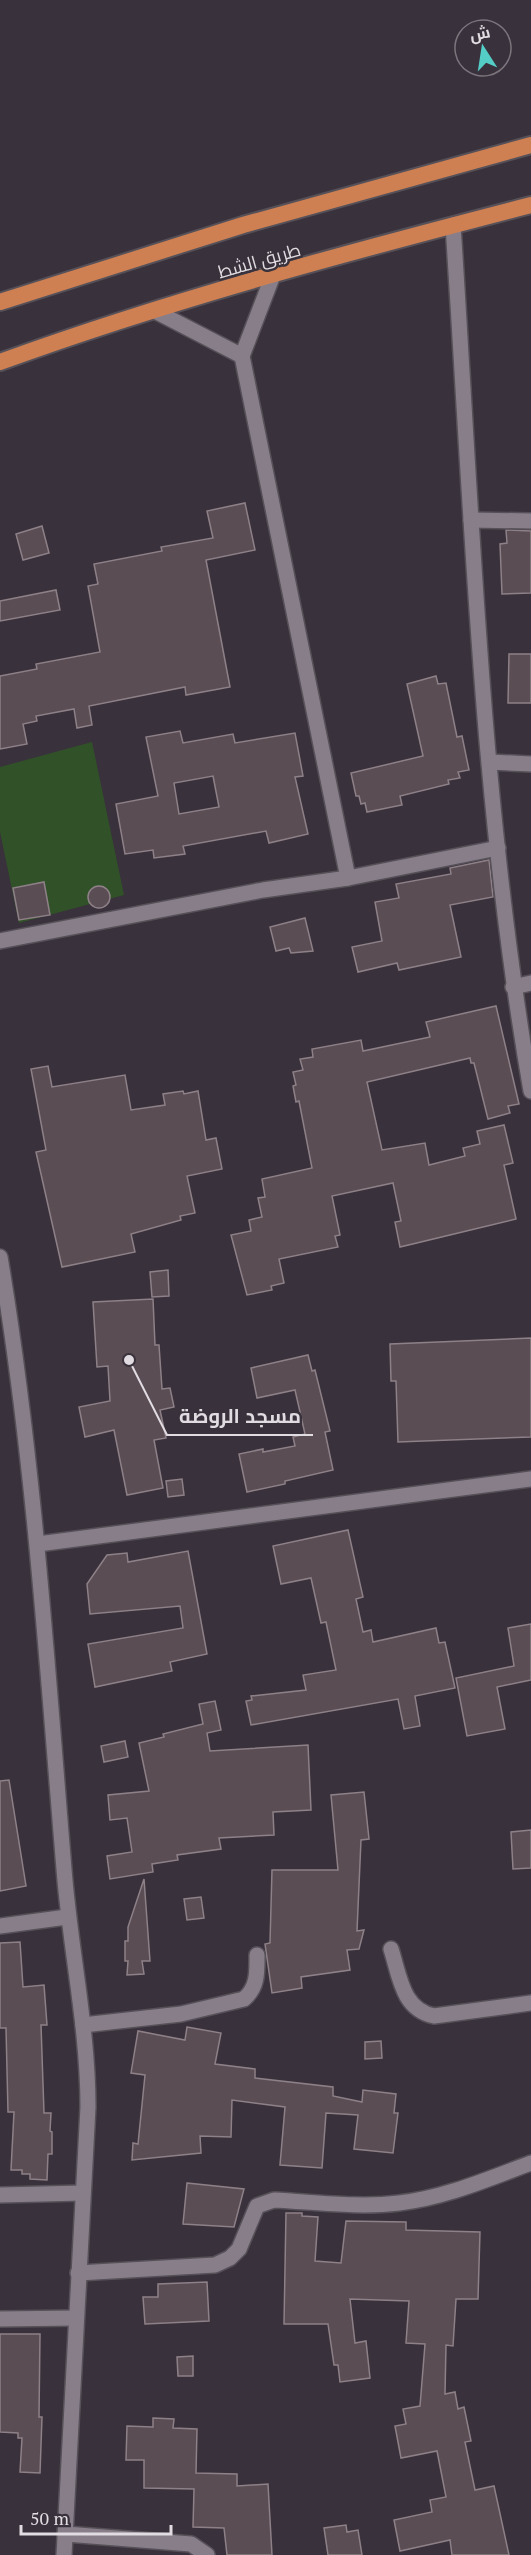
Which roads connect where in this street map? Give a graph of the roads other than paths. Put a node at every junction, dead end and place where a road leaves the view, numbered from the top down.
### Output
1 (531, 145) edge
2 (531, 205) edge
3 (453, 225) junction
4 (273, 275) junction
5 (0, 302) edge
6 (155, 311) junction
7 (242, 356) junction
8 (0, 362) edge
9 (471, 520) junction
10 (531, 521) edge
11 (490, 762) junction
12 (531, 764) edge
13 (498, 848) junction
14 (348, 878) junction
15 (0, 941) edge
16 (531, 983) edge
17 (513, 987) junction
18 (531, 1091) edge
19 (0, 1257) edge
20 (531, 1479) edge
21 (38, 1544) junction
22 (67, 1917) junction
23 (0, 1926) edge
24 (391, 1949) dead end
25 (257, 1955) dead end
26 (531, 2003) edge
27 (83, 2025) junction
28 (531, 2163) edge
29 (83, 2193) junction
30 (0, 2195) edge
31 (78, 2273) junction
32 (76, 2318) junction
33 (0, 2319) edge
34 (66, 2534) junction
35 (64, 2555) edge
36 (207, 2555) edge

1 - 5 highway, طريق الشط
2 - 3 highway, طريق الشط
3 - 4 highway, طريق الشط
3 - 9 street
4 - 6 highway, طريق الشط
4 - 7 street
6 - 7 street
6 - 8 highway, طريق الشط
7 - 14 street
9 - 10 street
9 - 11 street
11 - 12 street
11 - 13 street
13 - 14 street
13 - 17 street
14 - 15 street
16 - 17 street
17 - 18 street
19 - 21 street
20 - 21 street
21 - 22 street
22 - 23 street
22 - 27 street
24 - 26 street
25 - 27 street
27 - 29 street
28 - 31 street
29 - 30 street
29 - 31 street
31 - 32 street
32 - 33 street
32 - 34 street
34 - 35 street
34 - 36 street

